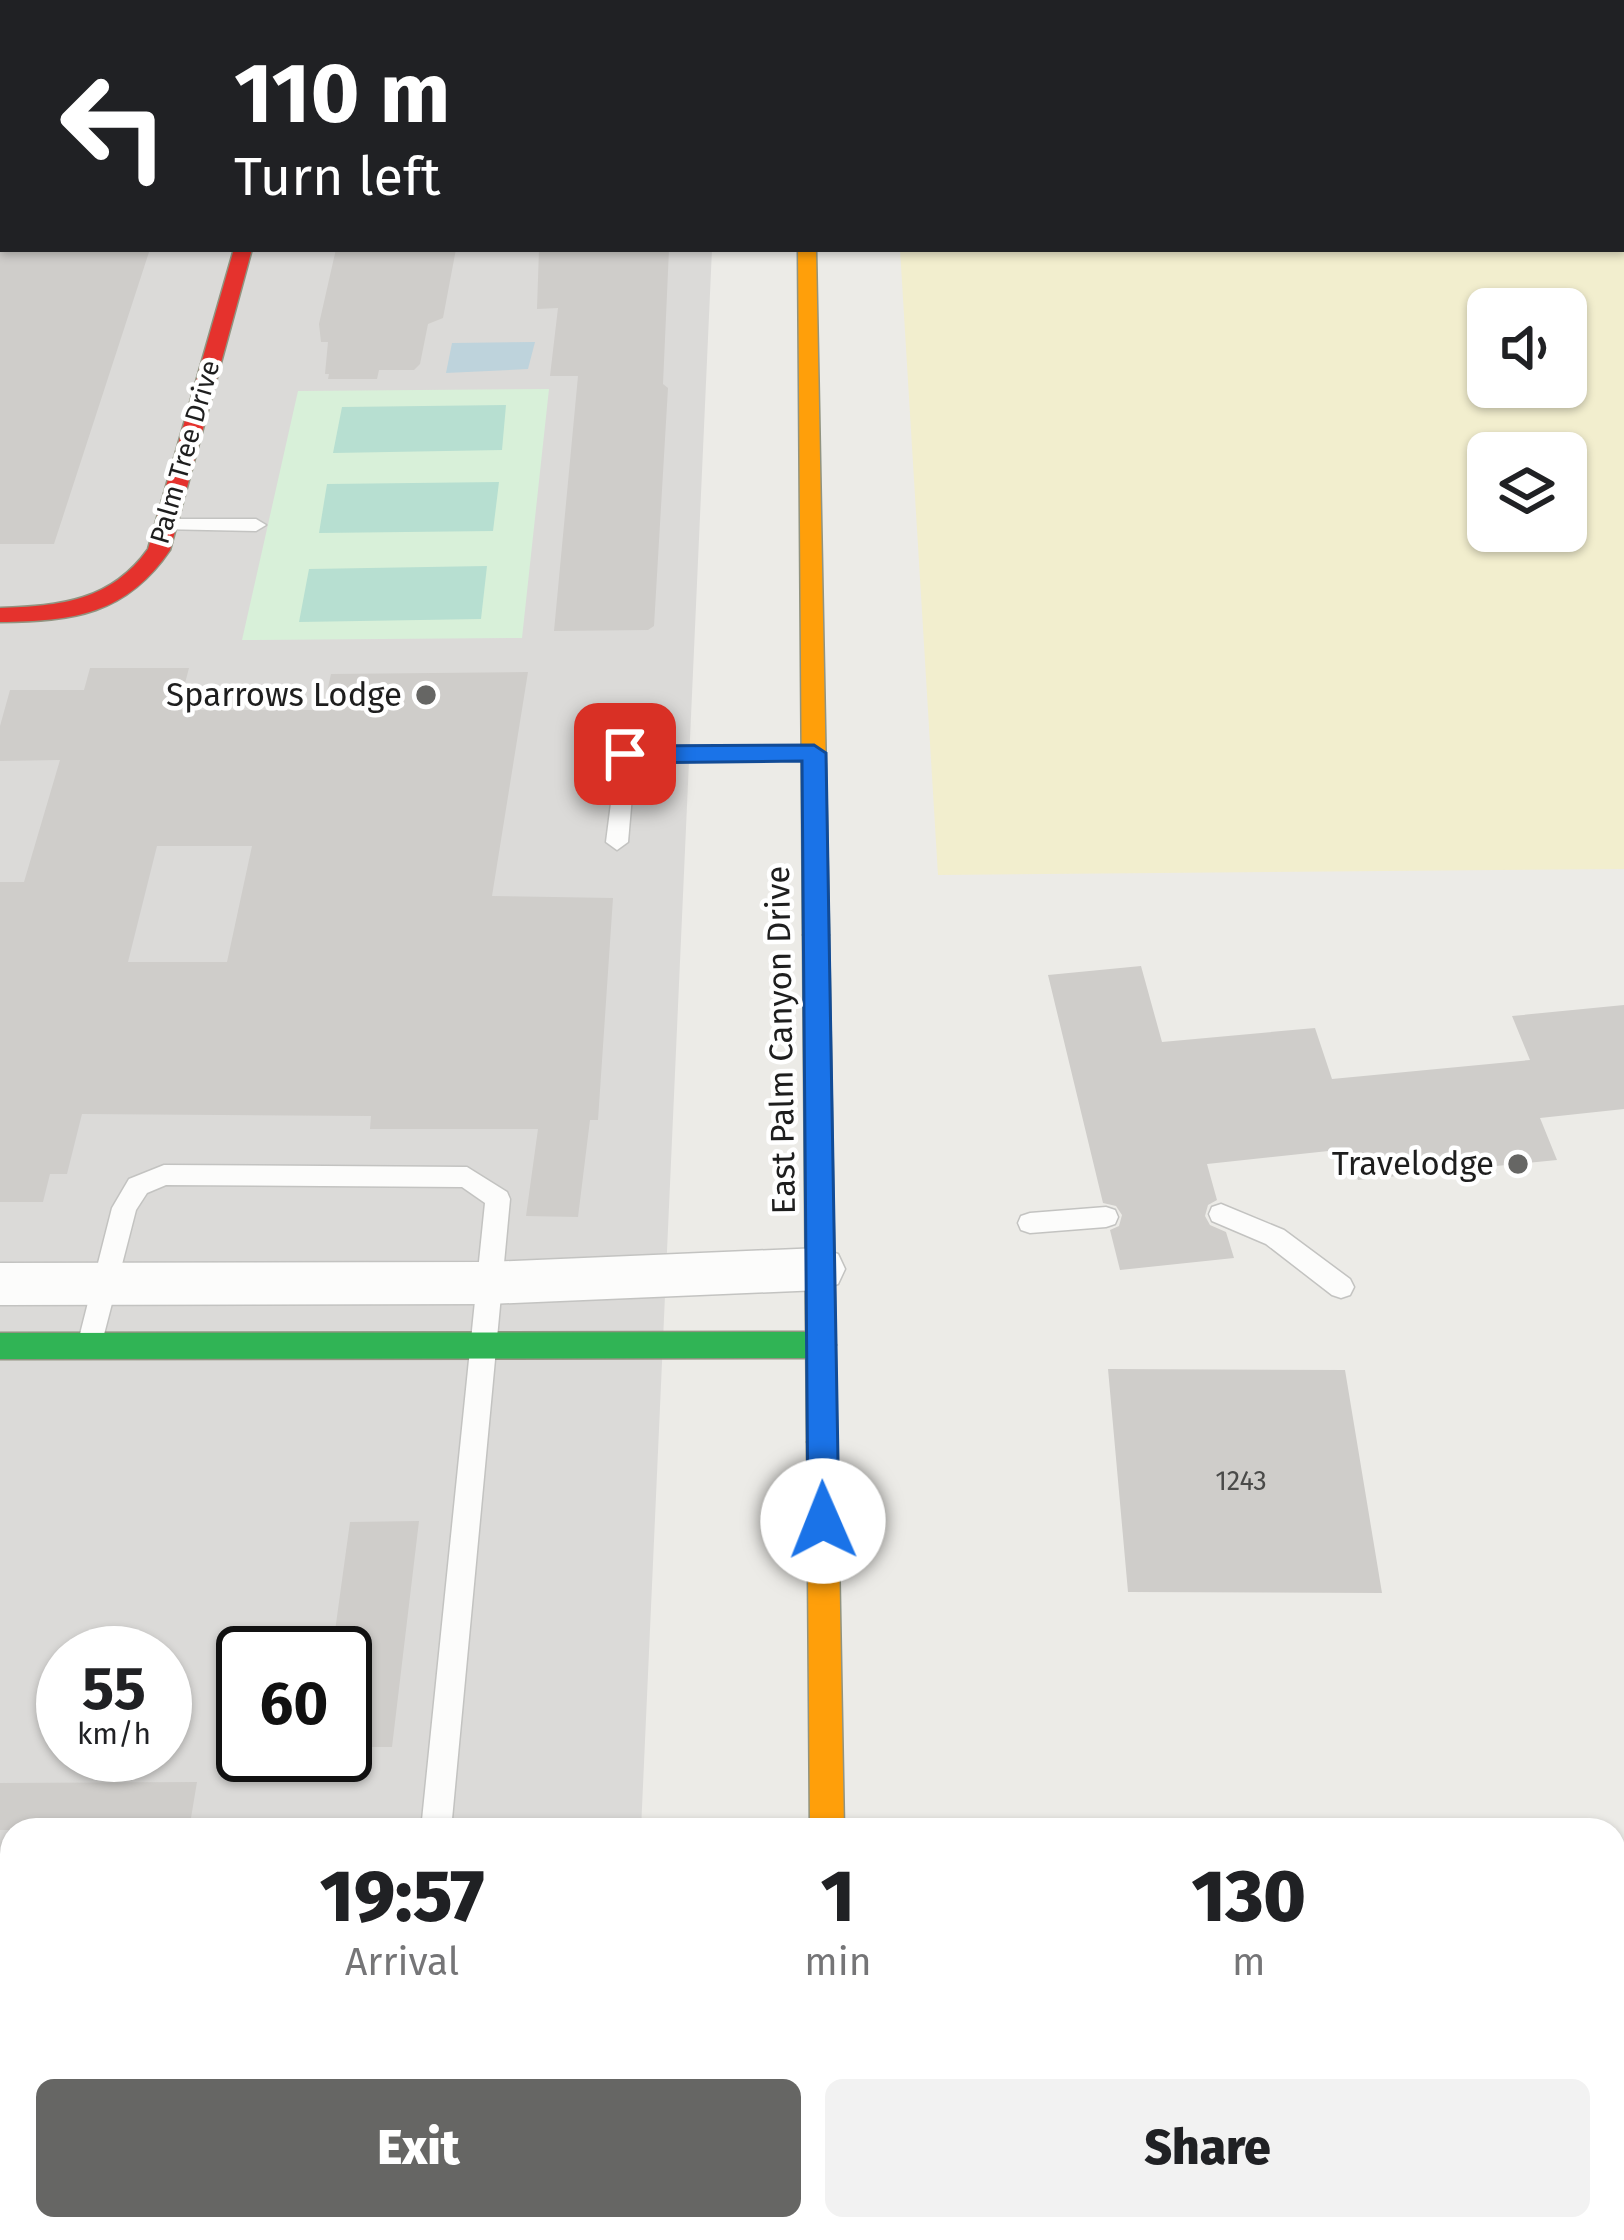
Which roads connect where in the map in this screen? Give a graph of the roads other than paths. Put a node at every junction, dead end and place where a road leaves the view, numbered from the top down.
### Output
1 (242, 252) edge
2 (807, 252) edge
3 (165, 525) junction
4 (256, 525) dead end
5 (0, 615) edge
6 (814, 753) junction
7 (617, 842) dead end
8 (1221, 1214) dead end
9 (1106, 1217) dead end
10 (1030, 1222) dead end
11 (820, 1269) junction
12 (489, 1283) junction
13 (0, 1284) edge
14 (105, 1284) junction
15 (1340, 1287) dead end
16 (482, 1345) junction
17 (821, 1345) junction
18 (0, 1346) edge
19 (91, 1346) junction
20 (437, 1818) edge
21 (827, 1818) edge

1 - 3 main road, Palm Tree Drive
2 - 6 main road, East Palm Canyon Drive
3 - 4 lane
3 - 5 main road, Palm Tree Drive
6 - 7 lane
6 - 11 main road, East Palm Canyon Drive
8 - 15 lane
9 - 10 lane
11 - 12 street
11 - 17 main road, East Palm Canyon Drive
12 - 14 street
12 - 14 lane
12 - 16 lane
13 - 14 street
14 - 19 lane
16 - 17 main road
16 - 19 main road
16 - 20 lane
17 - 21 main road, East Palm Canyon Drive
18 - 19 main road

